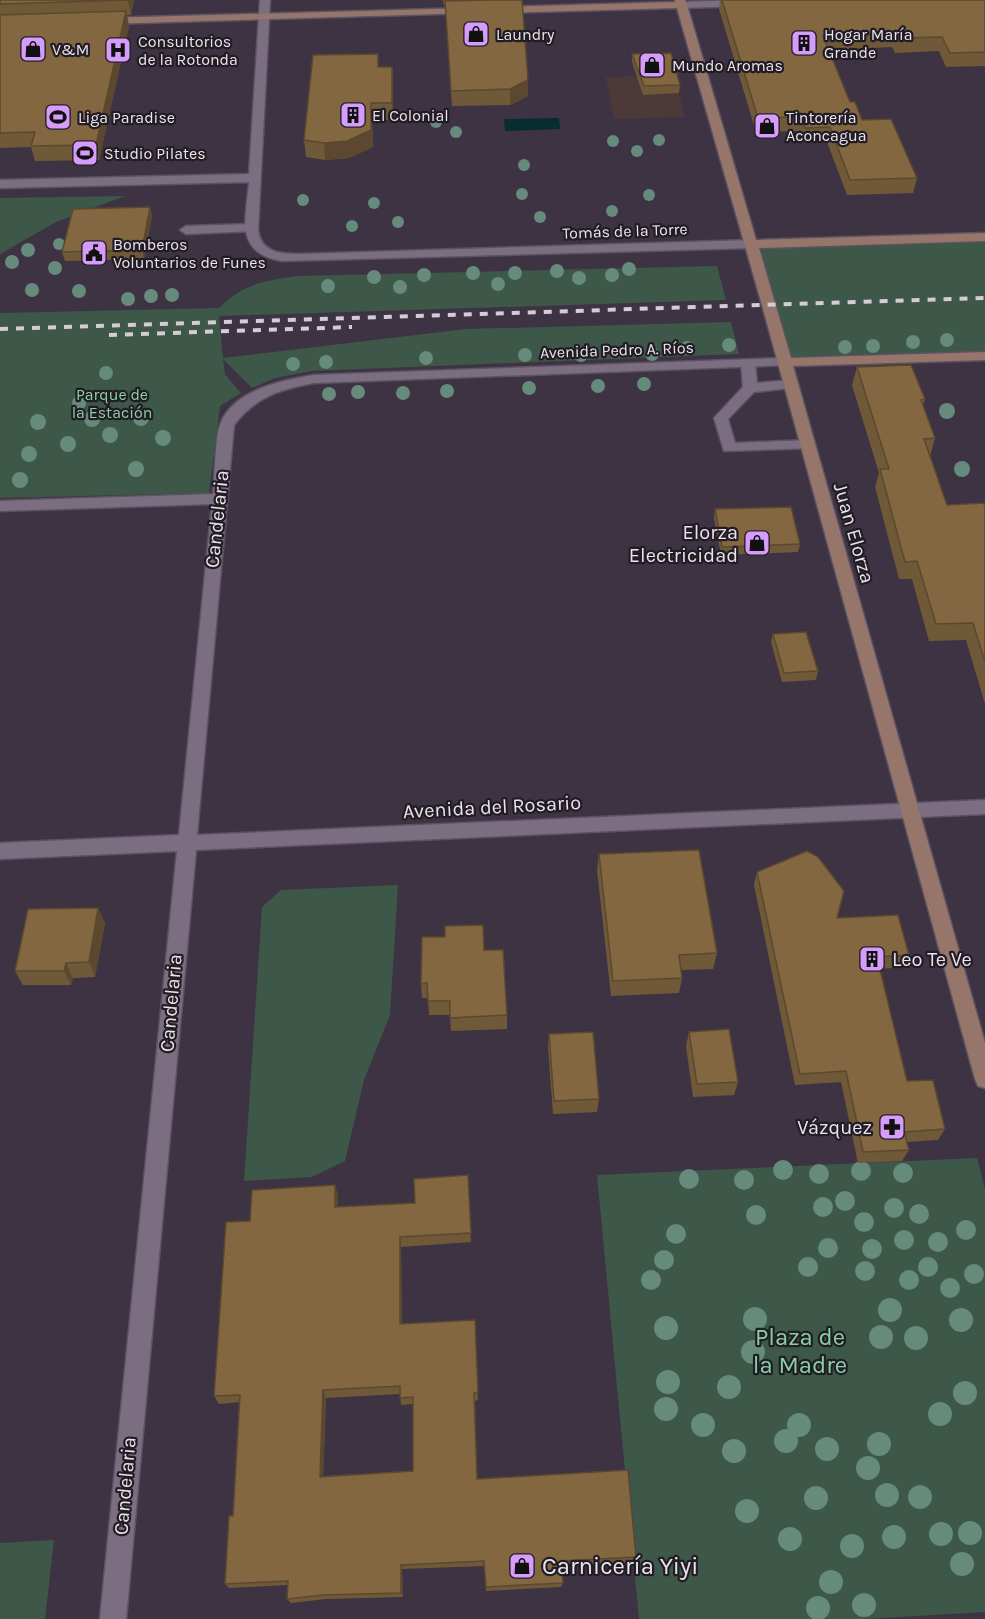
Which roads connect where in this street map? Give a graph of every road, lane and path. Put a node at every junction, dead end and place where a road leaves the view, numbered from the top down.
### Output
1 (265, 0) edge
2 (681, 2) edge
3 (756, 3) edge
4 (263, 16) junction
5 (91, 21) edge
6 (253, 178) junction
7 (0, 184) edge
8 (252, 228) junction
9 (186, 230) dead end
10 (985, 237) edge
11 (752, 244) junction
12 (985, 356) edge
13 (785, 362) junction
14 (748, 364) junction
15 (791, 384) junction
16 (750, 388) junction
17 (252, 396) joint
18 (808, 445) junction
19 (219, 499) junction
20 (0, 506) edge
21 (985, 807) edge
22 (910, 811) junction
23 (186, 843) junction
24 (0, 851) edge
25 (985, 1079) edge
26 (113, 1619) edge

1 - 4 street
2 - 3 street
2 - 4 main road
2 - 11 main road, Juan Elorza
4 - 5 main road
4 - 6 street
6 - 7 street
6 - 8 street
8 - 9 street
8 - 11 street, Tomás de la Torre
10 - 11 main road, Tomás de la Torre
11 - 13 main road, Juan Elorza
12 - 13 main road, Avenida Pedro A. Ríos
13 - 14 street, Avenida Pedro A. Ríos
13 - 15 main road, Juan Elorza
14 - 16 street
14 - 17 street, Avenida Pedro A. Ríos
15 - 16 street
15 - 18 main road, Juan Elorza
16 - 18 street
17 - 19 street, Candelaria
18 - 22 main road, Juan Elorza
19 - 20 street
19 - 23 street, Candelaria
21 - 22 street, Avenida del Rosario
22 - 23 street, Avenida del Rosario
22 - 25 main road, Juan Elorza
23 - 24 street, Avenida del Rosario
23 - 26 street, Candelaria

